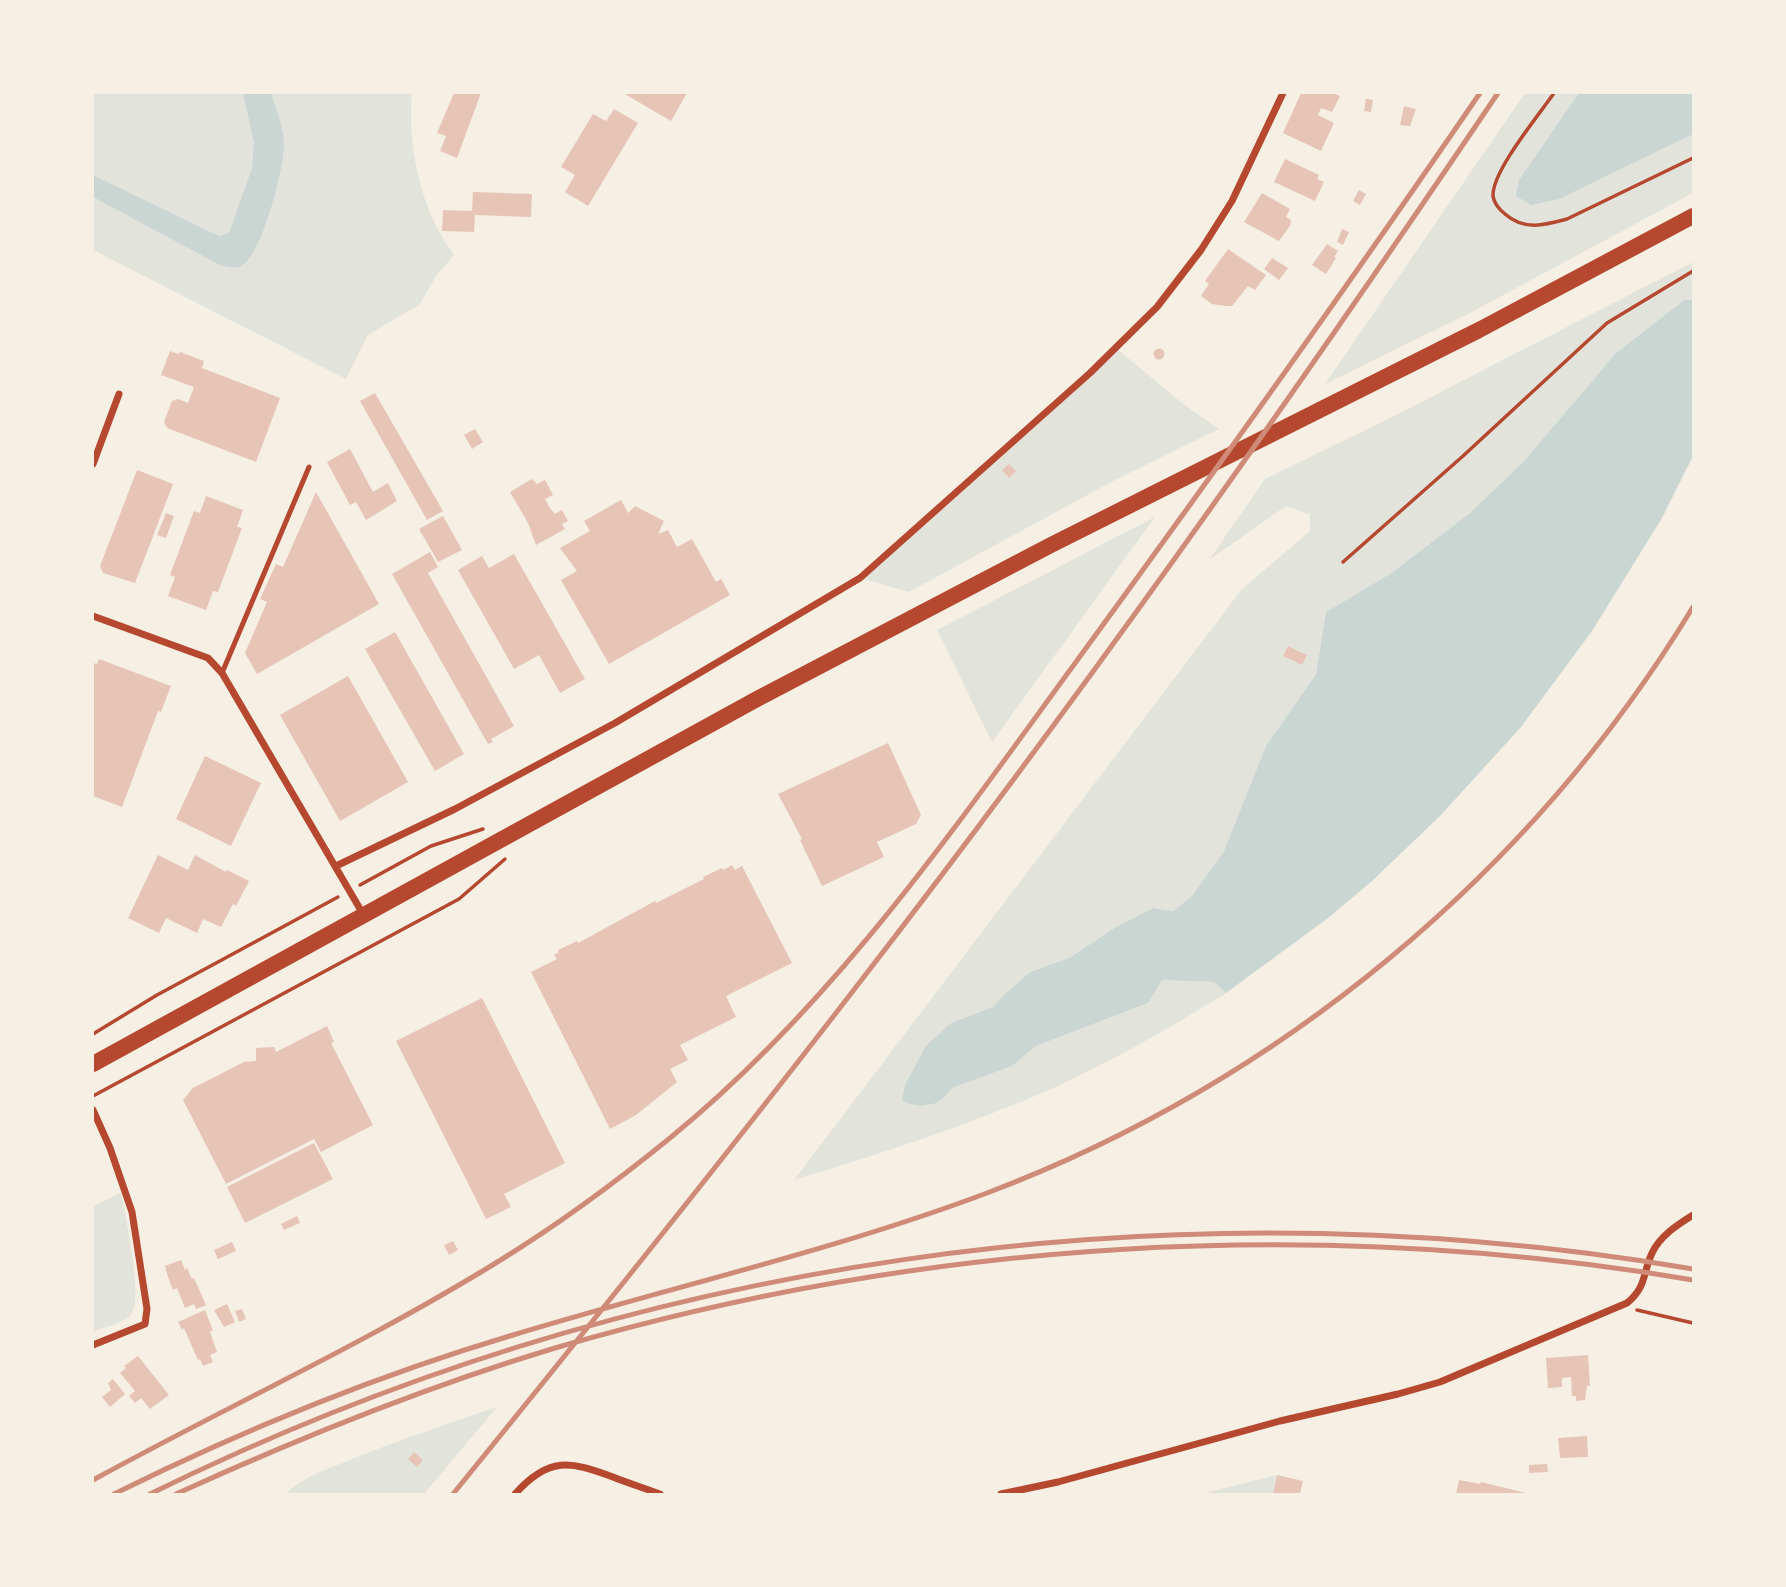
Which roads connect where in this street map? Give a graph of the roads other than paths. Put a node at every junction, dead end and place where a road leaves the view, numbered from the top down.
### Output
1 (1283, 93) edge
2 (1693, 216) edge
3 (119, 394) dead end
4 (93, 464) edge
5 (309, 467) dead end
6 (93, 616) edge
7 (222, 673) junction
8 (336, 866) junction
9 (363, 916) junction
10 (93, 1064) edge
11 (93, 1110) edge
12 (1693, 1215) edge
13 (93, 1345) edge
14 (515, 1494) edge
15 (660, 1494) edge
16 (1001, 1494) edge

1 - 8 street
2 - 9 main road
3 - 4 street
5 - 7 lane
6 - 7 street
7 - 8 street
8 - 9 street
9 - 10 main road
11 - 13 street
12 - 16 street
14 - 15 street

